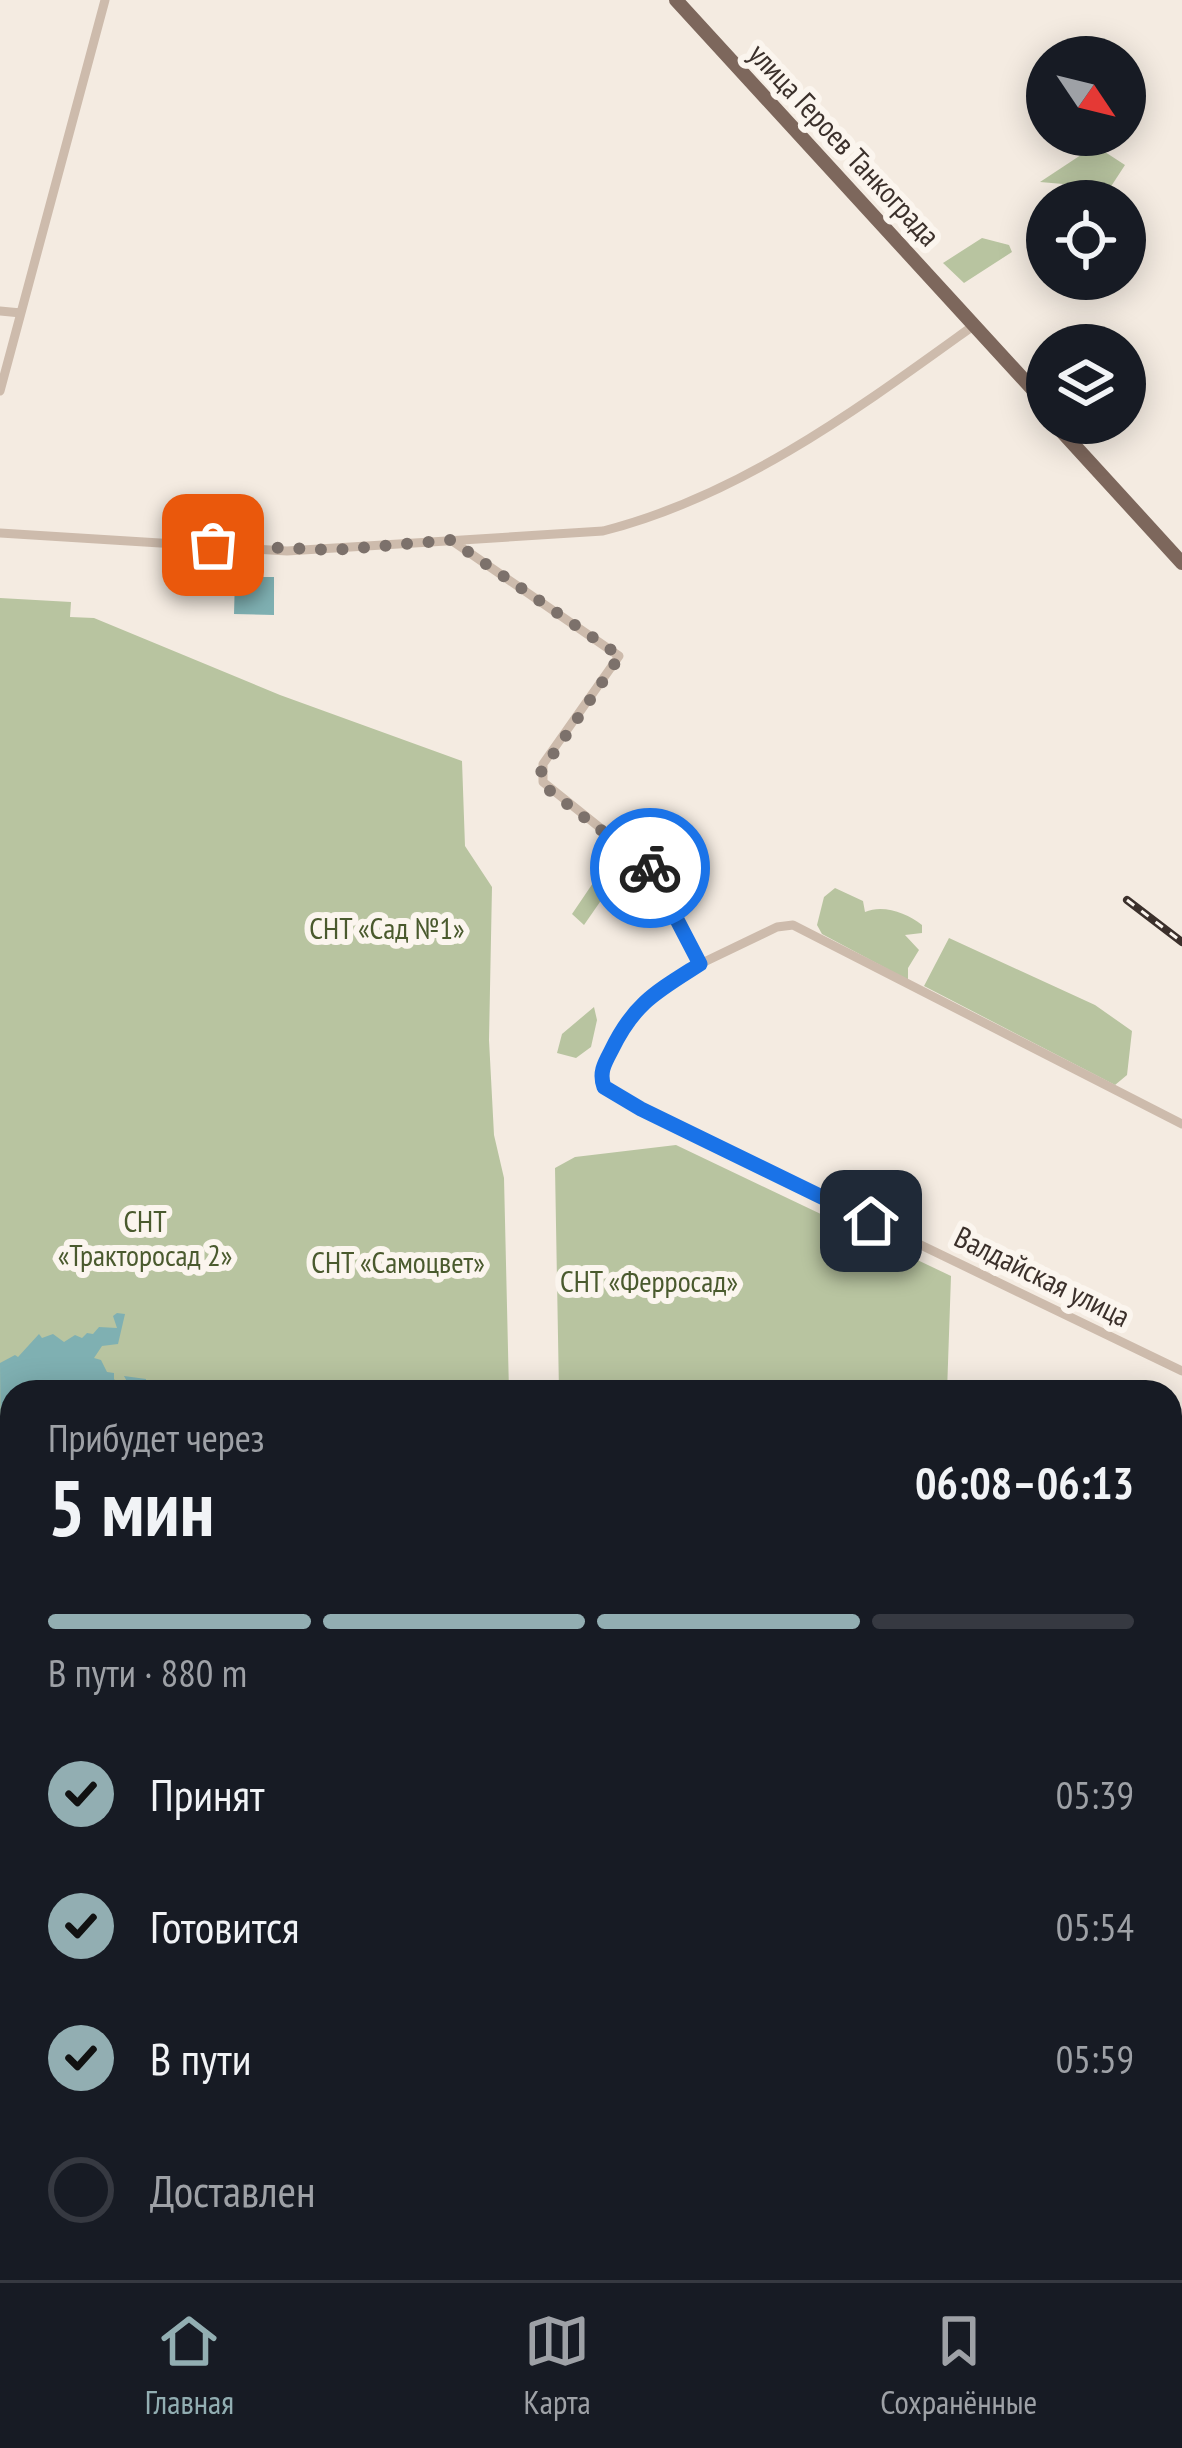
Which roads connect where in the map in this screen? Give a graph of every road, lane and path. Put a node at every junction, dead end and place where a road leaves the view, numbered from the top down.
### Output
1 (105, 0) edge
2 (676, 0) edge
3 (0, 311) edge
4 (21, 313) junction
5 (973, 326) junction
6 (1026, 383) edge
7 (0, 392) edge
8 (1026, 393) edge
9 (1073, 444) edge
10 (1083, 444) edge
11 (0, 533) edge
12 (451, 540) junction
13 (1182, 552) edge
14 (1182, 562) edge
15 (700, 964) junction
16 (1182, 1124) edge
17 (1182, 1371) edge

1 - 4 street
2 - 5 main road, улица Героев Танкограда
3 - 4 street
4 - 7 street
5 - 6 main road, улица Героев Танкограда
5 - 8 main road, улица Героев Танкограда
5 - 12 street
9 - 14 main road
10 - 13 main road
11 - 12 street
12 - 15 street
15 - 16 street
15 - 17 street, Валдайская улица

